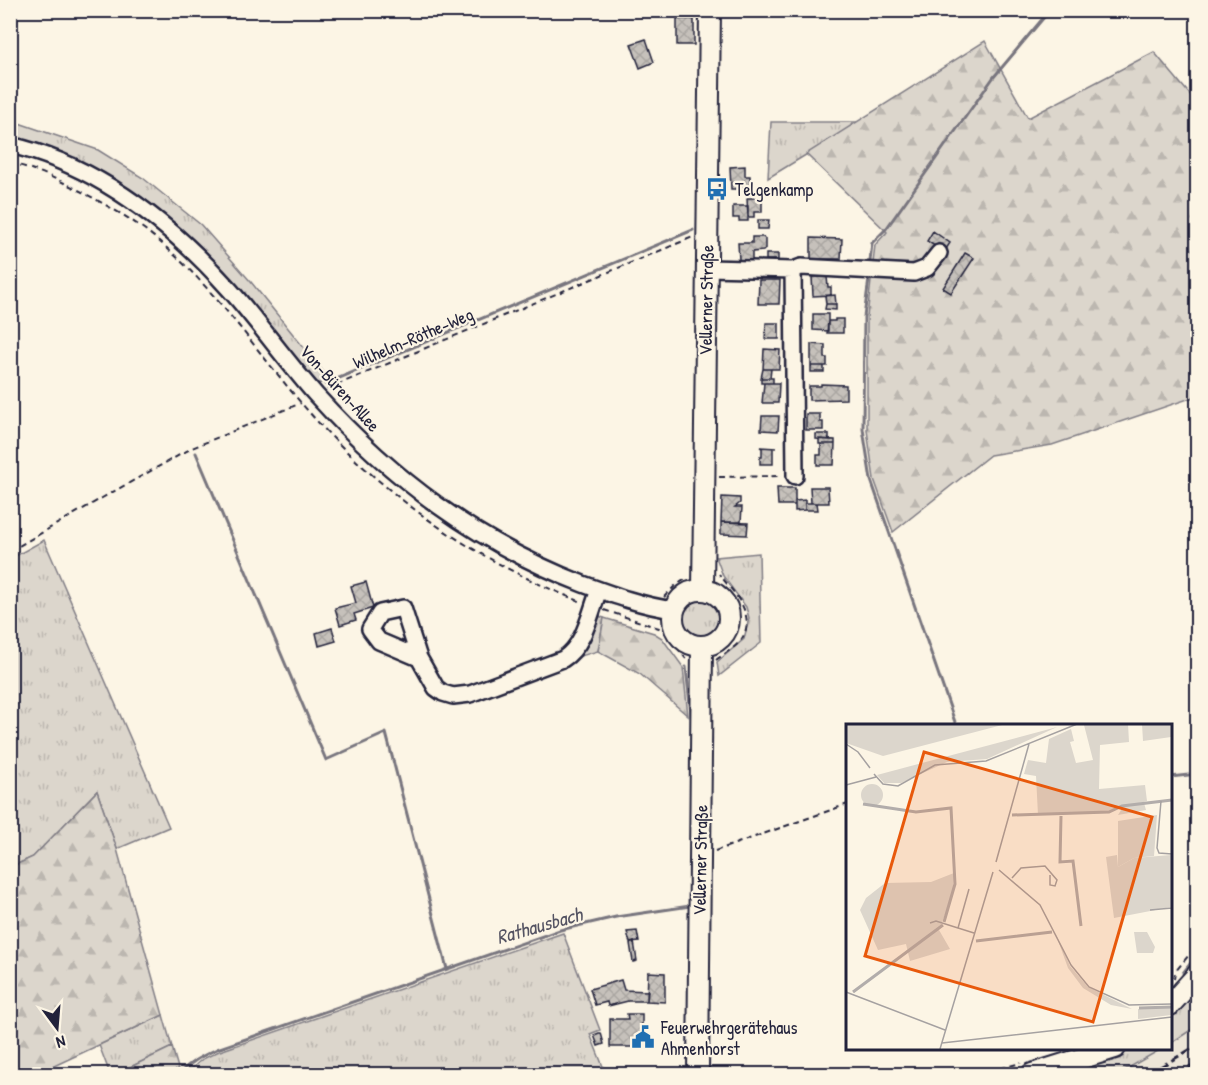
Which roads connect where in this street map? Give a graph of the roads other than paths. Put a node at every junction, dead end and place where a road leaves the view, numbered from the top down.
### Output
1 (710, 10) edge
2 (10, 145) edge
3 (939, 253) dead end
4 (707, 268) junction
5 (793, 270) junction
6 (795, 476) road end
7 (703, 582) junction
8 (599, 590) junction
9 (667, 609) junction
10 (696, 653) junction
11 (419, 658) dead end
12 (1197, 974) edge
13 (1172, 994) edge
14 (1109, 1049) edge
15 (698, 1074) edge
16 (1032, 1074) edge

1 - 4 main road, Vellerner Straße
2 - 8 street, Von-Büren-Allee
3 - 5 street
4 - 5 street
4 - 7 main road, Vellerner Straße
5 - 6 street
7 - 9 main road
7 - 10 main road
8 - 9 street, Von-Büren-Allee
8 - 11 street
9 - 10 main road
10 - 15 main road, Vellerner Straße
12 - 13 main road
14 - 16 main road

